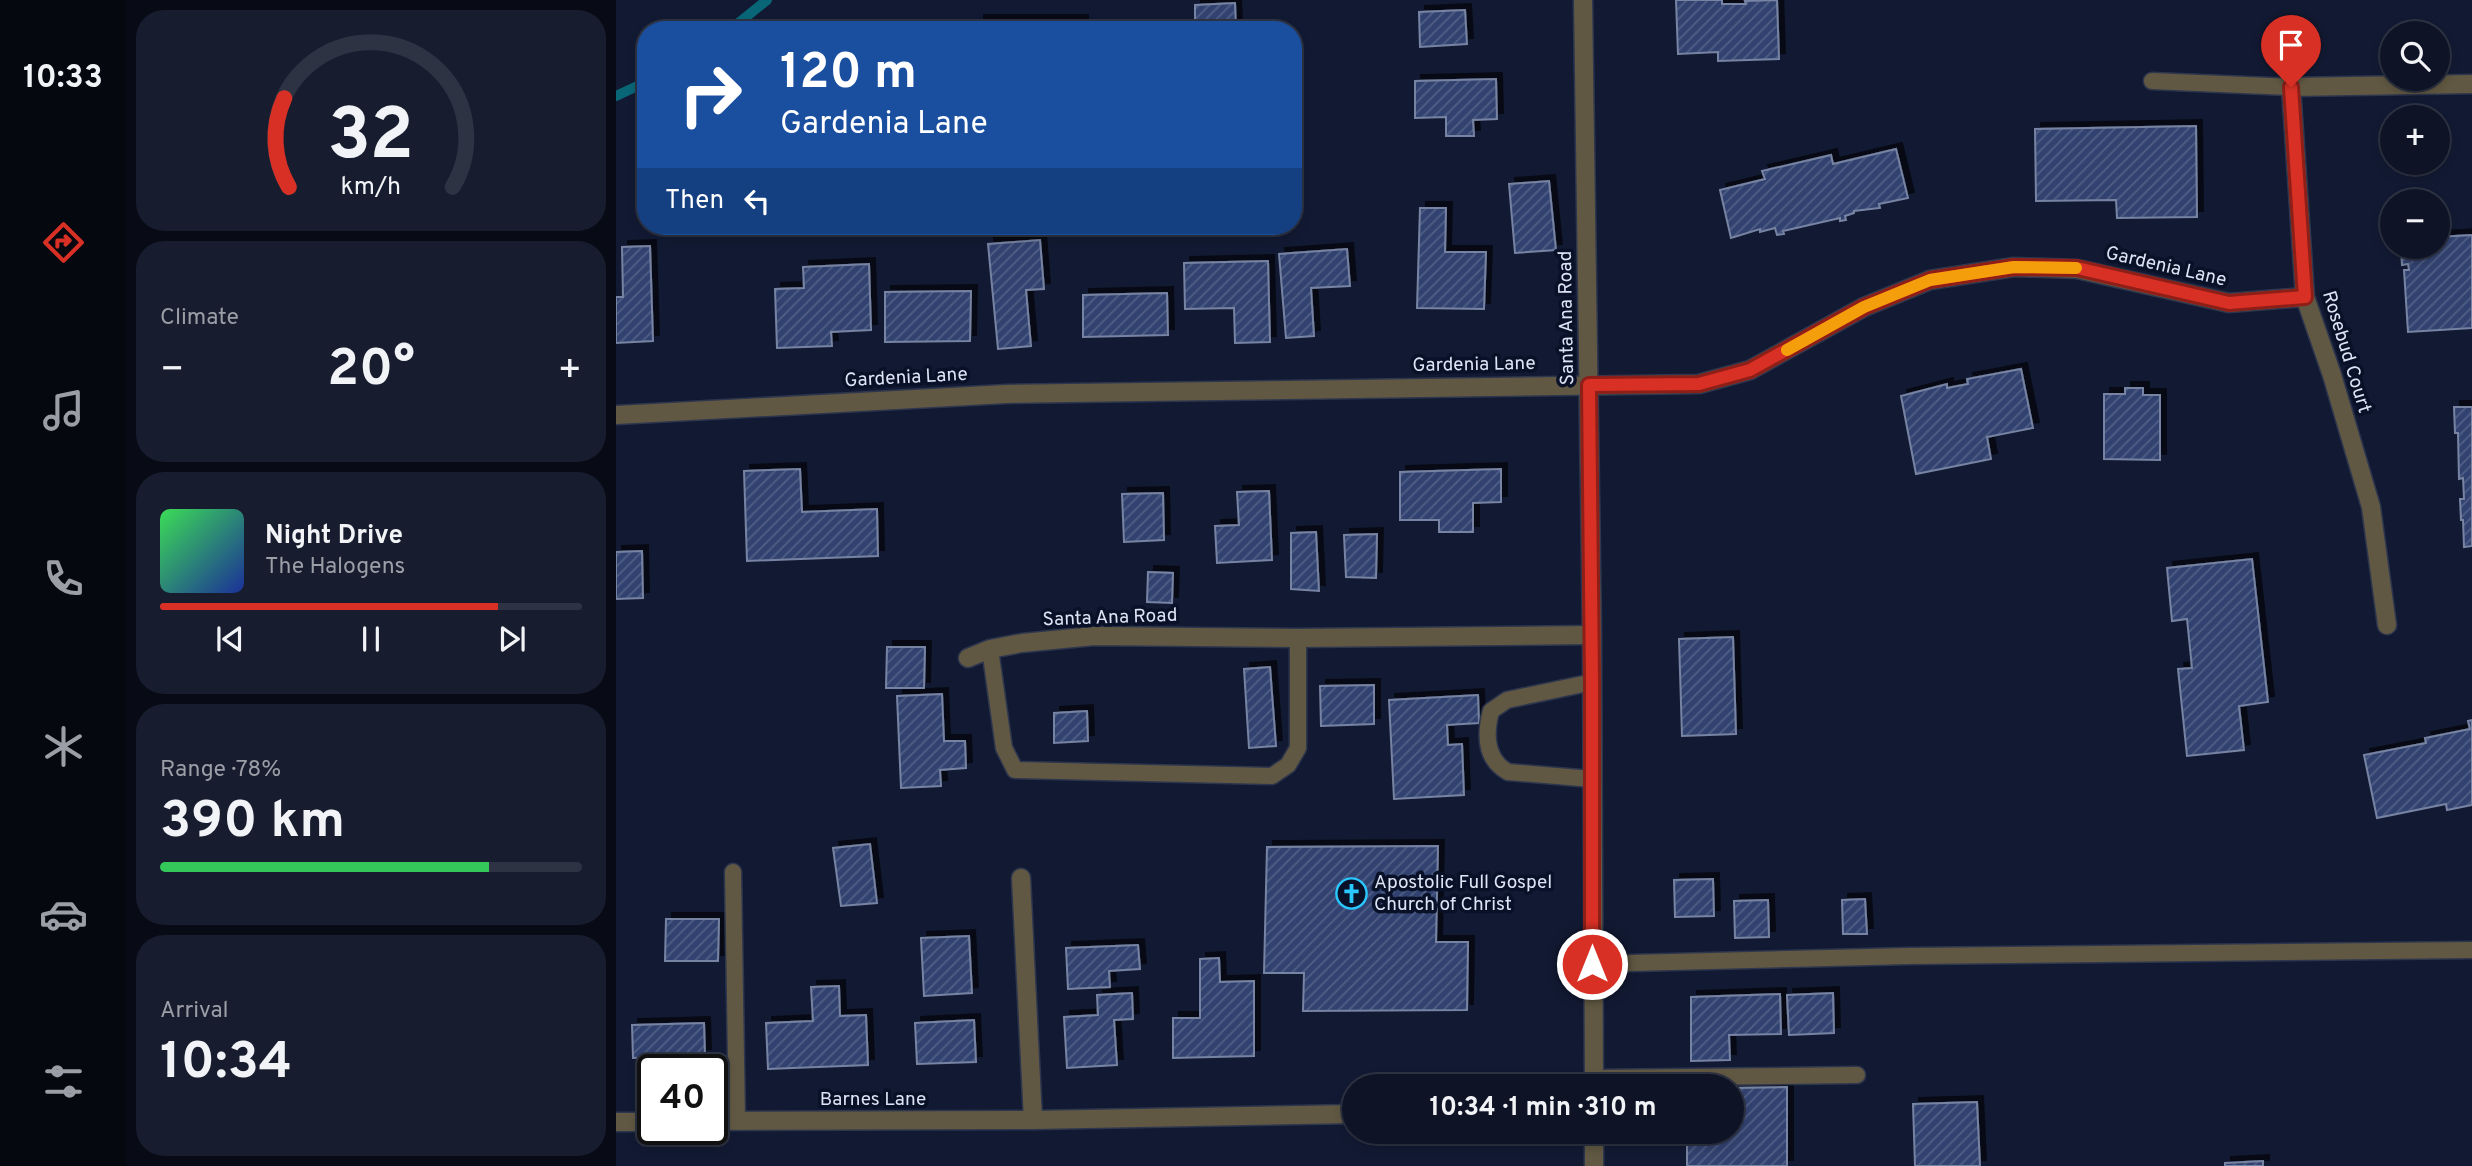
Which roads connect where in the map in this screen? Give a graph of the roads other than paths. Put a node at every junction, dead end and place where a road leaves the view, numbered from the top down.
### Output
1 (1583, 0) edge
2 (2152, 81) dead end
3 (2472, 84) edge
4 (2291, 87) junction
5 (2305, 297) junction
6 (1589, 385) junction
7 (616, 415) edge
8 (2387, 625) dead end
9 (1592, 635) junction
10 (1298, 638) junction
11 (990, 649) junction
12 (968, 658) dead end
13 (1592, 682) junction
14 (1592, 779) junction
15 (733, 872) dead end
16 (1021, 878) dead end
17 (2472, 950) edge
18 (1592, 964) junction
19 (1594, 1074) edge
20 (1857, 1075) dead end
21 (1744, 1078) edge
22 (1342, 1114) edge
23 (1033, 1120) junction
24 (728, 1121) edge
25 (737, 1121) junction
26 (616, 1122) edge
27 (637, 1122) edge
28 (1594, 1144) edge
29 (1594, 1166) edge

1 - 6 street, Santa Ana Road
2 - 4 lane
3 - 4 street
4 - 5 street, Rosebud Court
5 - 6 street, Gardenia Lane
5 - 8 street, Rosebud Court
6 - 7 street, Gardenia Lane
6 - 9 street, Santa Ana Road
9 - 10 street, Santa Ana Road
9 - 13 street, Santa Ana Road
10 - 11 street, Santa Ana Road
10 - 11 lane
11 - 12 street, Santa Ana Road
13 - 14 street, Santa Ana Road
13 - 14 lane
14 - 18 street, Santa Ana Road
15 - 25 lane
16 - 23 street
17 - 18 lane
18 - 19 street, Santa Ana Road
20 - 21 lane
22 - 23 street, Barnes Lane
23 - 25 street, Barnes Lane
24 - 25 street, Barnes Lane
26 - 27 street
28 - 29 street

